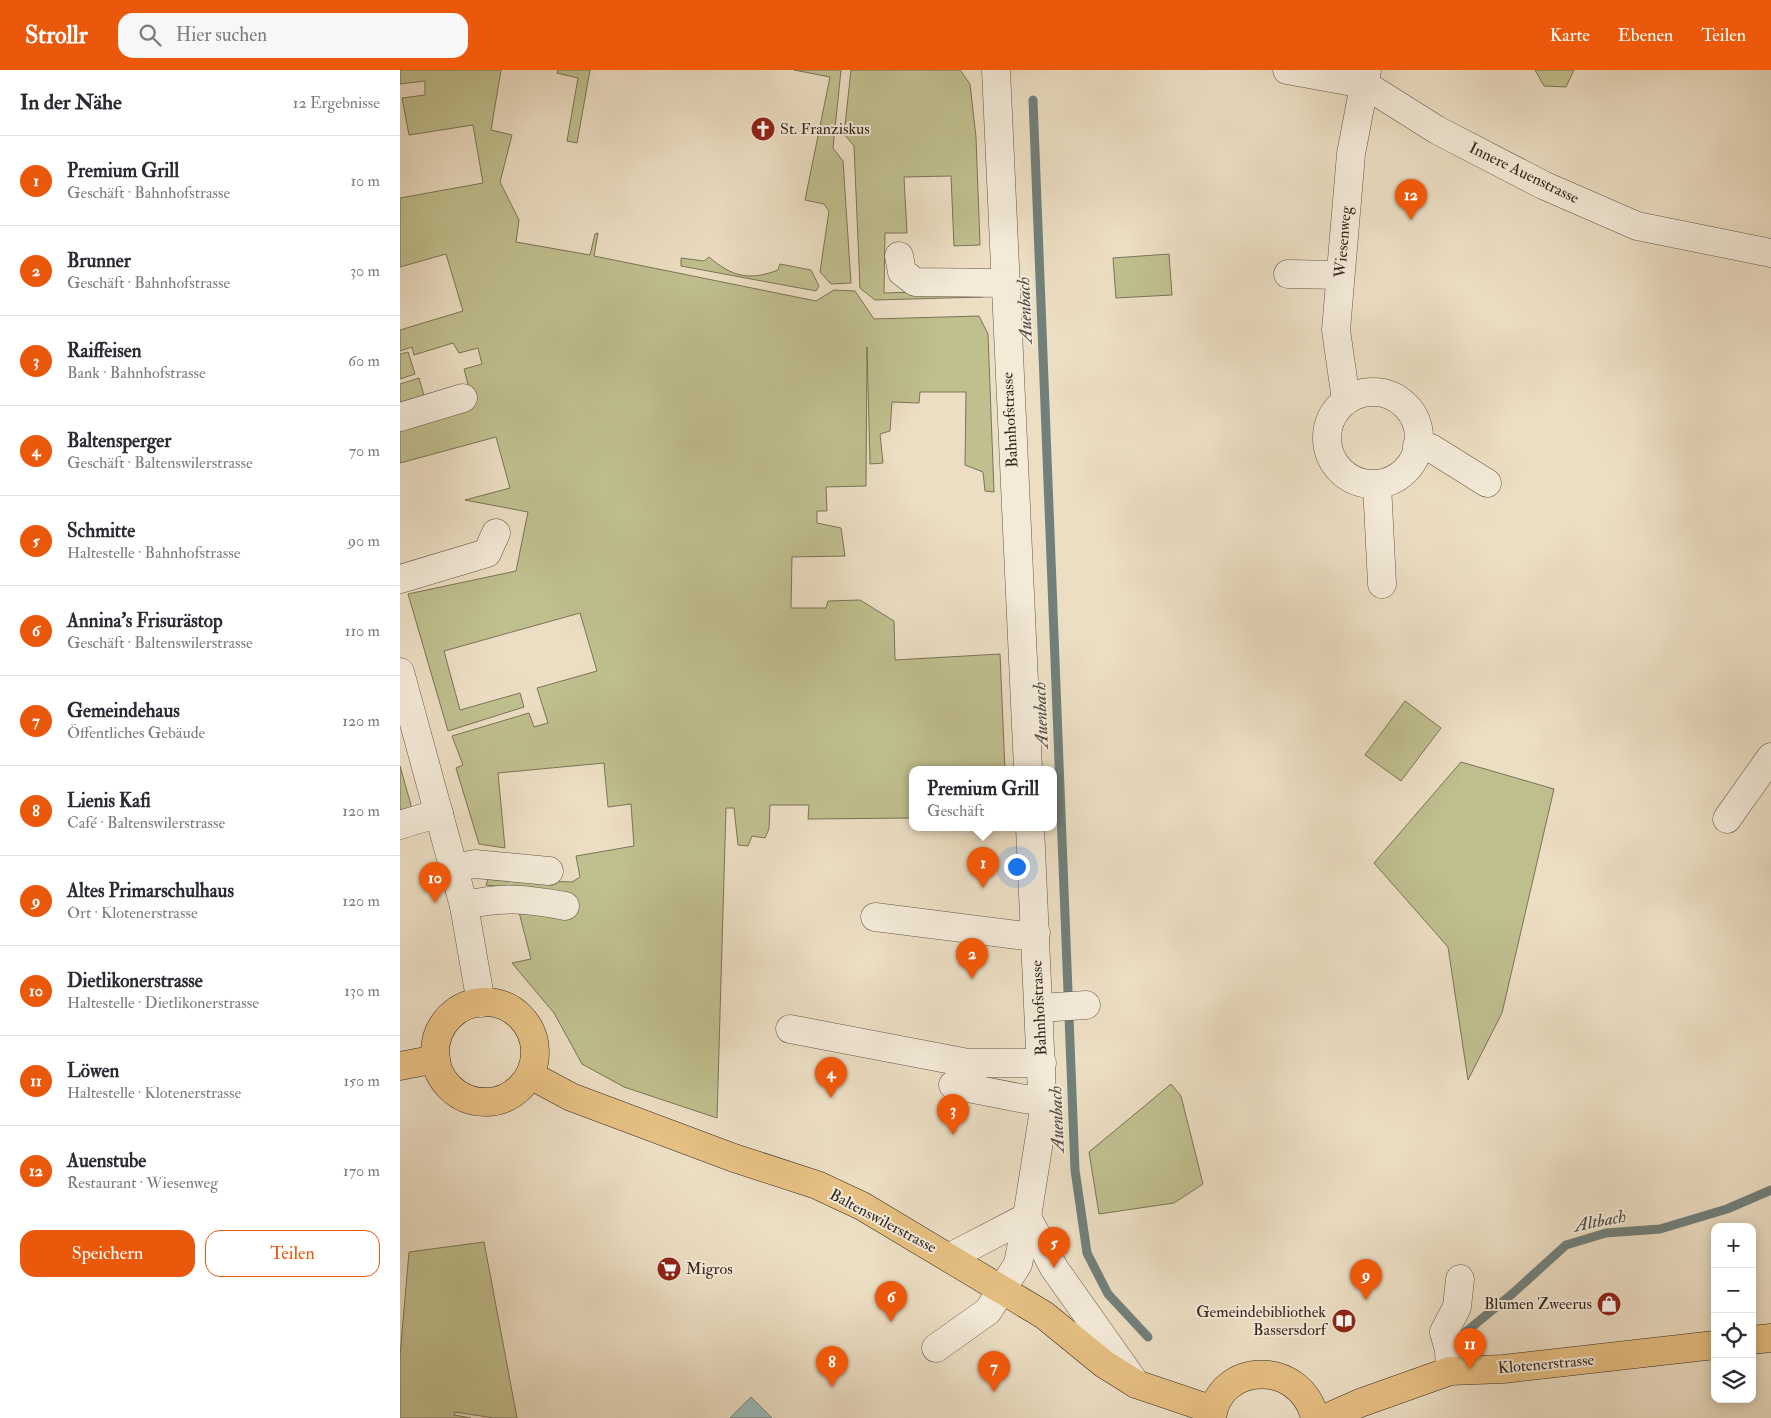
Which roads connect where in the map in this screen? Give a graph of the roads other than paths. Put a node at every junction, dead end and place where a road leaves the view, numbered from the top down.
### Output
1 (996, 70) edge
2 (1287, 70) edge
3 (1365, 77) edge
4 (1771, 253) edge
5 (899, 256) dead end
6 (1288, 274) dead end
7 (1340, 275) junction
8 (1004, 283) junction
9 (463, 398) dead end
10 (1346, 400) junction
11 (400, 417) edge
12 (1417, 446) junction
13 (1487, 483) dead end
14 (1377, 484) junction
15 (496, 533) dead end
16 (400, 579) edge
17 (1382, 584) dead end
18 (400, 672) edge
19 (1771, 757) edge
20 (1028, 766) edge
21 (439, 813) junction
22 (1727, 819) dead end
23 (400, 825) edge
24 (1030, 831) edge
25 (453, 868) junction
26 (549, 871) dead end
27 (464, 906) junction
28 (565, 906) dead end
29 (875, 917) dead end
30 (1036, 933) junction
31 (481, 1003) junction
32 (1086, 1005) dead end
33 (1046, 1008) junction
34 (790, 1029) dead end
35 (436, 1059) junction
36 (400, 1066) edge
37 (530, 1075) junction
38 (1042, 1083) junction
39 (962, 1086) dead end
40 (1027, 1217) junction
41 (950, 1257) junction
42 (1460, 1279) dead end
43 (1003, 1289) junction
44 (1771, 1338) edge
45 (1756, 1340) edge
46 (1711, 1345) edge
47 (936, 1348) dead end
48 (1450, 1371) junction
49 (1136, 1384) junction
50 (1212, 1414) edge
51 (1315, 1418) edge
52 (1326, 1418) edge

1 - 8 street, Bahnhofstrasse
2 - 3 street, Innere Auenstrasse
3 - 4 street, Innere Auenstrasse
3 - 7 street, Wiesenweg
5 - 8 street
6 - 7 street
7 - 10 street, Wiesenweg
8 - 20 street, Bahnhofstrasse
9 - 11 street
10 - 12 street
10 - 14 street
12 - 13 street
12 - 14 street
14 - 17 street
15 - 16 street
18 - 21 street
19 - 22 street
21 - 23 street
21 - 25 street
24 - 30 street, Bahnhofstrasse
25 - 26 street
25 - 27 street
27 - 28 street
27 - 31 street
29 - 30 street
30 - 33 street, Bahnhofstrasse
31 - 35 main road
31 - 37 main road
32 - 33 street
33 - 38 street, Bahnhofstrasse
34 - 38 street
35 - 36 main road
35 - 37 main road
37 - 41 main road, Baltenswilerstrasse
38 - 39 street
38 - 40 street, Bahnhofstrasse
40 - 41 street
40 - 43 street, Bahnhofstrasse
40 - 49 street
41 - 43 main road, Baltenswilerstrasse
42 - 48 street
43 - 47 street, Bahnhofstrasse
43 - 49 main road, Baltenswilerstrasse
44 - 45 main road
46 - 48 main road, Klotenerstrasse
48 - 52 main road, Klotenerstrasse
49 - 50 main road, Baltenswilerstrasse
50 - 51 main road

